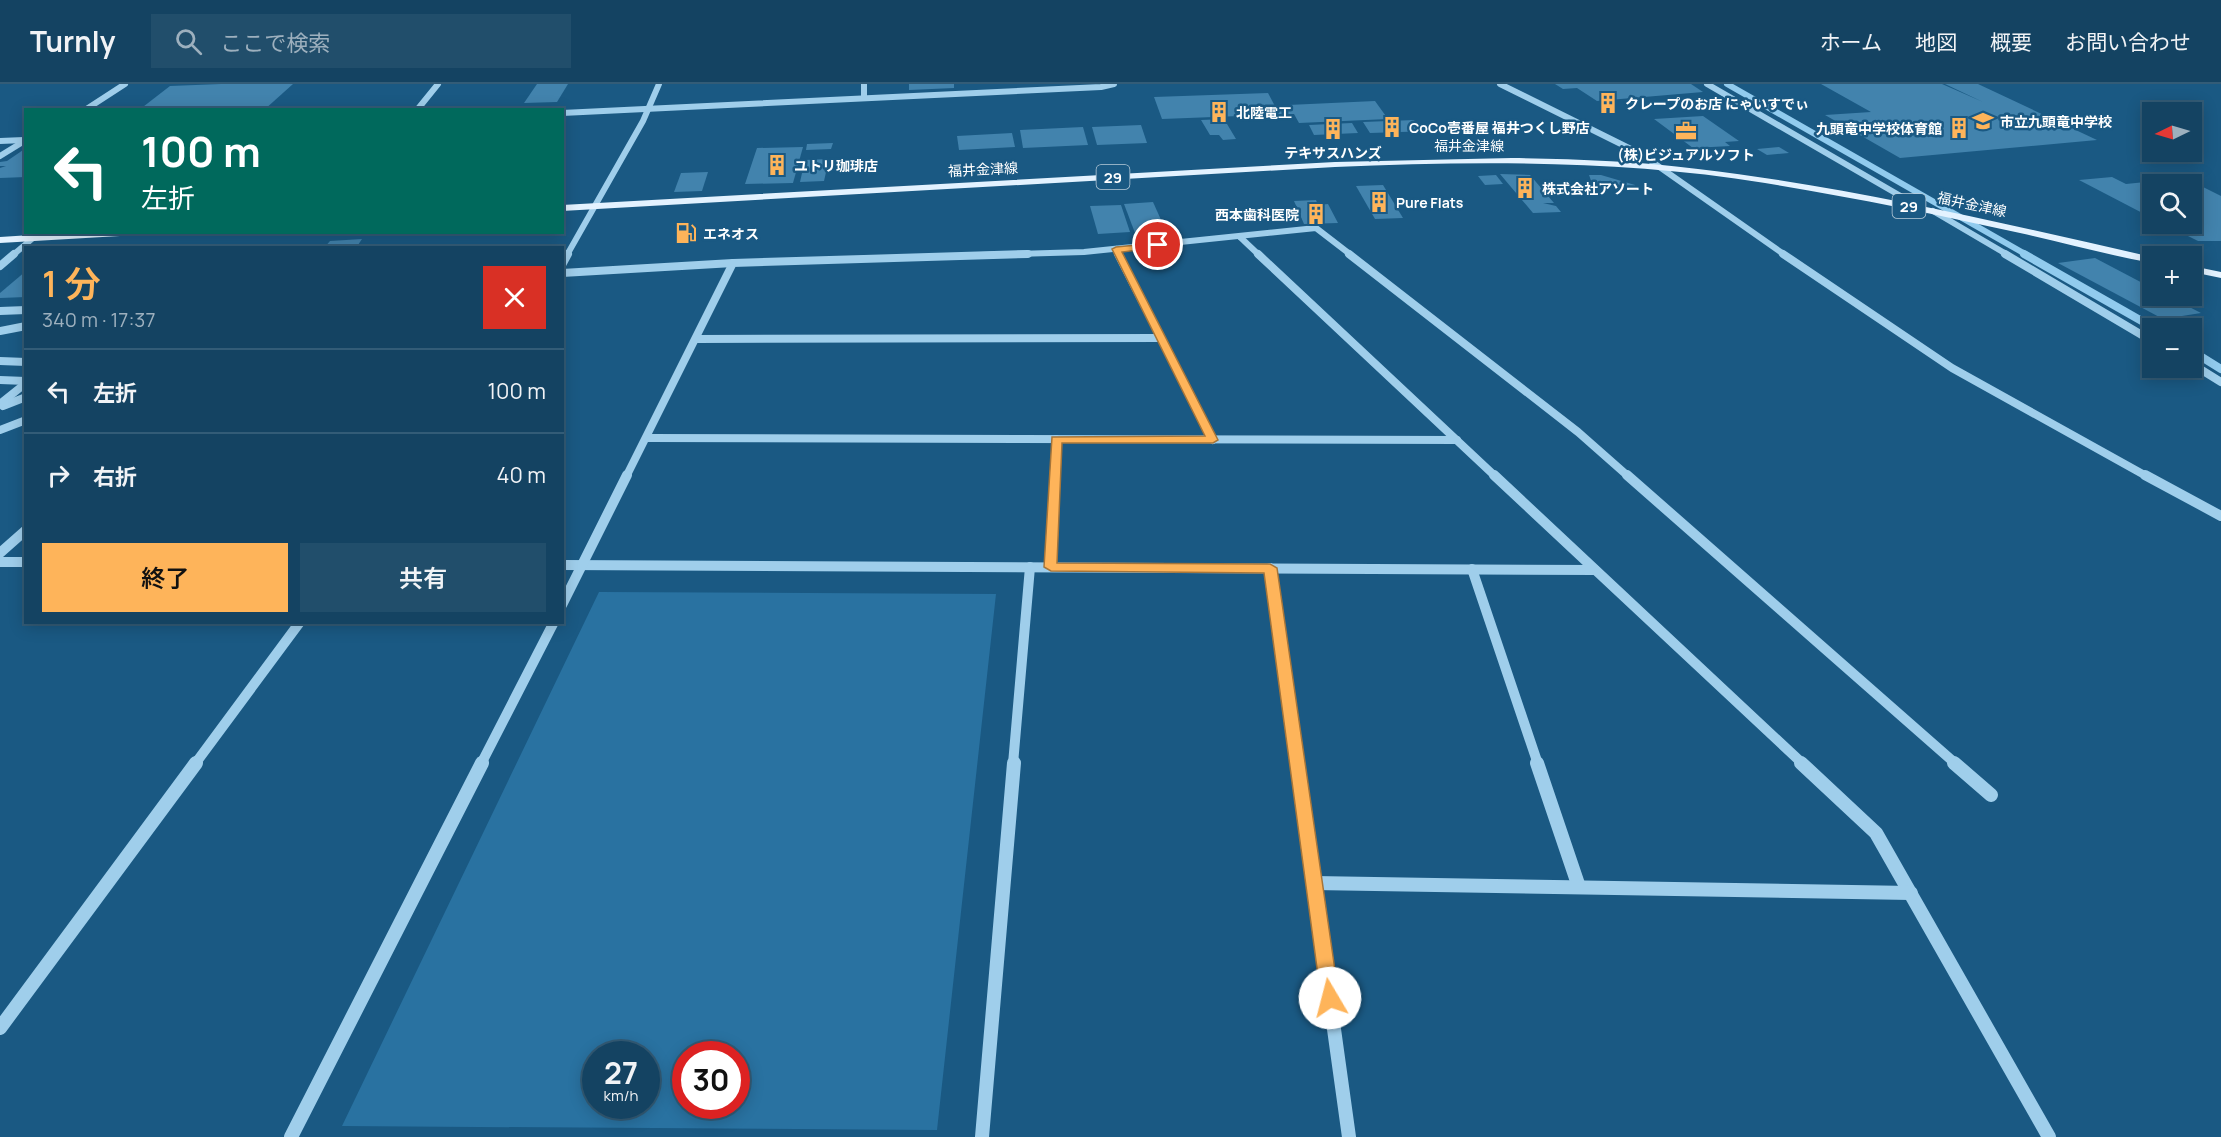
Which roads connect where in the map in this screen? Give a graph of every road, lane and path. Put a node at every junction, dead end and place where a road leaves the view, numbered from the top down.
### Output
1 (125, 84) edge
2 (438, 84) edge
3 (659, 84) edge
4 (864, 84) edge
5 (1114, 84) edge
6 (1500, 84) edge
7 (1707, 84) edge
8 (864, 98) junction
9 (89, 108) edge
10 (419, 108) edge
11 (649, 109) junction
12 (564, 113) edge
13 (24, 140) edge
14 (0, 141) edge
15 (24, 141) edge
16 (0, 156) edge
17 (1663, 167) junction
18 (597, 206) junction
19 (564, 208) edge
20 (1928, 210) junction
21 (102, 234) edge
22 (1240, 237) junction
23 (33, 238) junction
24 (0, 240) edge
25 (1116, 249) junction
26 (2142, 258) edge
27 (564, 262) edge
28 (733, 263) junction
29 (0, 266) edge
30 (2202, 271) edge
31 (564, 273) edge
32 (2221, 275) edge
33 (24, 310) edge
34 (0, 311) edge
35 (24, 326) edge
36 (0, 331) edge
37 (2142, 335) edge
38 (1161, 338) junction
39 (697, 339) junction
40 (0, 362) edge
41 (24, 362) edge
42 (2202, 370) edge
43 (0, 380) edge
44 (24, 382) edge
45 (2221, 382) edge
46 (24, 384) edge
47 (24, 398) edge
48 (0, 405) edge
49 (24, 421) edge
50 (0, 430) edge
51 (647, 438) junction
52 (1056, 439) junction
53 (1213, 440) junction
54 (1457, 440) junction
55 (2221, 516) edge
56 (24, 532) edge
57 (0, 553) edge
58 (0, 562) edge
59 (24, 562) edge
60 (564, 565) edge
61 (583, 565) junction
62 (1030, 567) junction
63 (1051, 567) junction
64 (1270, 568) junction
65 (1472, 569) junction
66 (1595, 570) junction
67 (564, 601) edge
68 (299, 624) edge
69 (553, 624) edge
70 (1991, 795) dead end
71 (1314, 882) junction
72 (1579, 887) junction
73 (1911, 893) junction
74 (0, 1028) edge
75 (291, 1137) edge
76 (982, 1137) edge
77 (1349, 1137) edge
78 (2049, 1137) edge

1 - 9 street
2 - 10 street
3 - 11 street
4 - 8 street
5 - 8 street
6 - 17 street
7 - 20 street
8 - 11 street
11 - 12 street
11 - 18 street
13 - 14 street
15 - 16 street
17 - 18 main road, 福井金津線 / 29
17 - 20 main road, 福井金津線 / 29
17 - 55 street
18 - 19 main road, 福井金津線 / 29
18 - 27 street
20 - 26 main road, 福井金津線 / 29
20 - 37 street
21 - 23 main road
22 - 25 street
22 - 54 street
22 - 70 street
23 - 24 main road
23 - 29 street
25 - 28 street
25 - 38 street
28 - 31 street
28 - 39 street
30 - 32 main road
33 - 34 street
35 - 36 street
38 - 39 street
38 - 53 street
39 - 51 street
40 - 41 street
42 - 45 street
43 - 44 street
46 - 48 street
47 - 48 street
49 - 50 street
51 - 52 street
51 - 61 street
52 - 53 street
52 - 63 street
53 - 54 street
54 - 66 street
56 - 57 street
58 - 59 street
60 - 61 street
61 - 62 street
61 - 67 street
62 - 63 street
62 - 76 street
63 - 64 street
64 - 65 street
64 - 71 street
65 - 66 street
65 - 72 street
66 - 73 street
68 - 74 street
69 - 75 street
71 - 72 street
71 - 77 street
72 - 73 street
73 - 78 street

